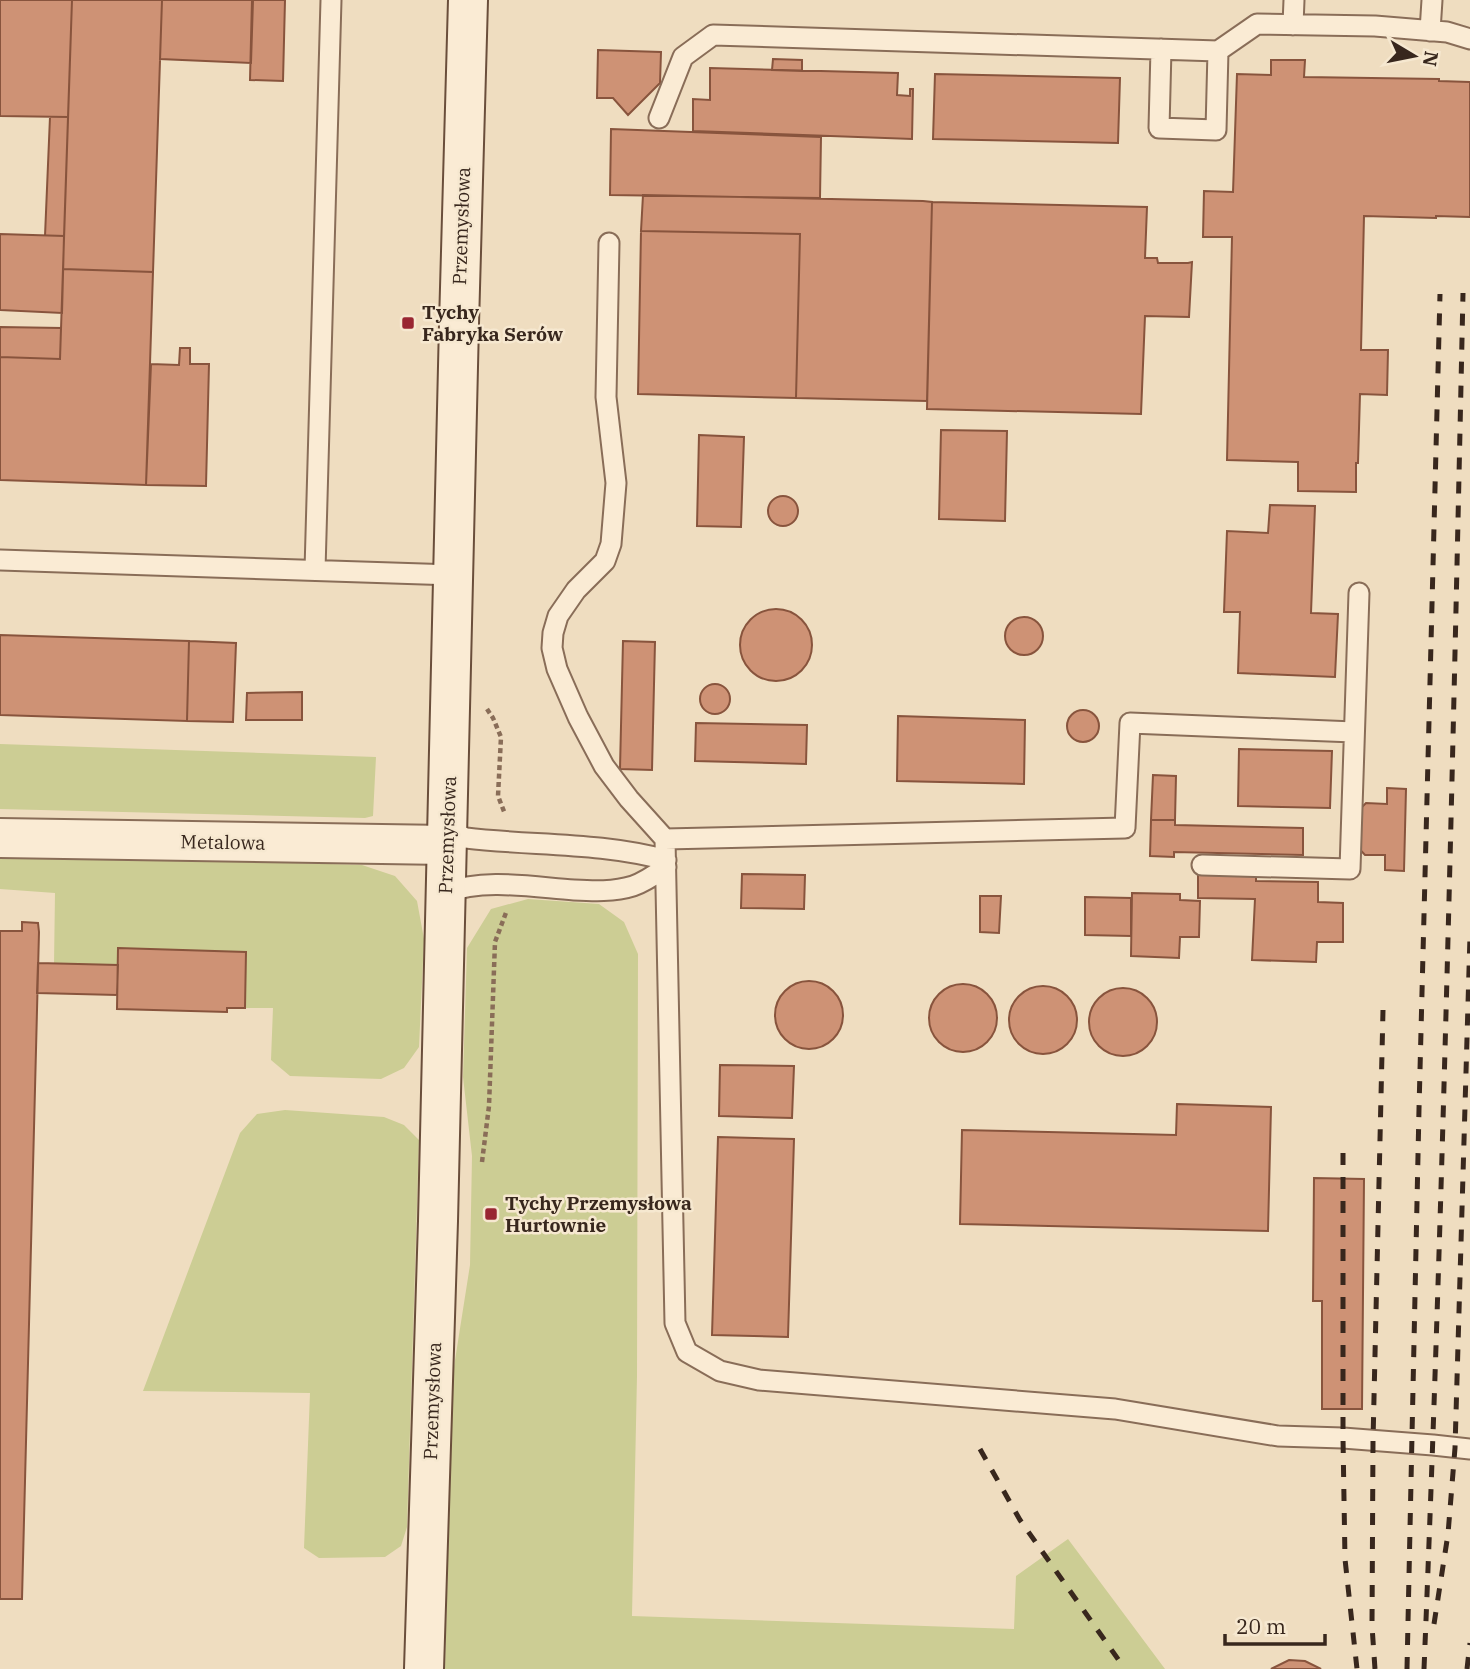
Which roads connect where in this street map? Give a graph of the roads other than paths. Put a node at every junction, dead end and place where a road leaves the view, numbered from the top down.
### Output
1 (331, 0) edge
2 (468, 0) edge
3 (1294, 0) edge
4 (1432, 0) edge
5 (1293, 24) junction
6 (1430, 31) junction
7 (1470, 39) edge
8 (1161, 49) junction
9 (1218, 51) junction
10 (659, 118) dead end
11 (609, 243) dead end
12 (0, 560) edge
13 (315, 570) junction
14 (454, 575) junction
15 (1359, 593) dead end
16 (1354, 732) junction
17 (0, 838) edge
18 (446, 838) junction
19 (665, 839) junction
20 (666, 864) junction
21 (1202, 865) dead end
22 (445, 893) junction
23 (1470, 1450) edge
24 (424, 1669) edge

1 - 13 lane
2 - 14 street, Przemysłowa
3 - 5 lane
4 - 6 lane
5 - 6 lane
5 - 9 lane
6 - 7 lane
8 - 9 lane
8 - 9 lane
8 - 10 lane
11 - 19 lane
12 - 13 lane
13 - 14 lane
14 - 18 street, Przemysłowa
15 - 16 lane
16 - 19 lane
16 - 21 lane
17 - 18 street, Metalowa
18 - 20 lane
18 - 22 street, Przemysłowa
19 - 20 lane
20 - 22 lane
20 - 23 lane
22 - 24 street, Przemysłowa

